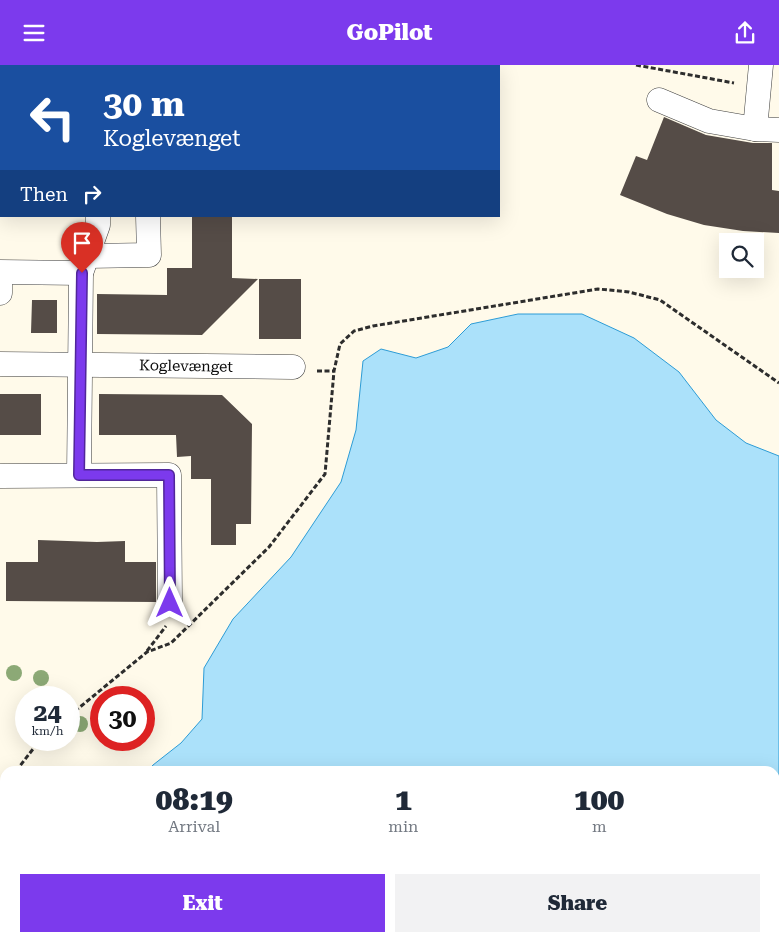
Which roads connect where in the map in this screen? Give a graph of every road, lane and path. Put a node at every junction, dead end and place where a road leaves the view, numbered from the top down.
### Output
1 (636, 65) edge
2 (760, 76) edge
3 (659, 100) dead end
4 (755, 129) junction
5 (779, 130) edge
6 (98, 217) edge
7 (148, 217) edge
8 (84, 265) junction
9 (0, 293) edge
10 (0, 364) edge
11 (80, 365) junction
12 (293, 367) dead end
13 (779, 383) edge
14 (79, 475) junction
15 (0, 476) edge
16 (170, 603) dead end
17 (80, 707) edge
18 (31, 751) edge
19 (20, 766) edge

1 - 2 path
2 - 4 street
3 - 4 street
4 - 5 street
6 - 8 street
7 - 8 street
8 - 9 street
8 - 11 street
10 - 11 street, Koglevænget
11 - 12 street, Koglevænget
11 - 14 street
13 - 17 path
14 - 15 street
14 - 16 street
18 - 19 path

